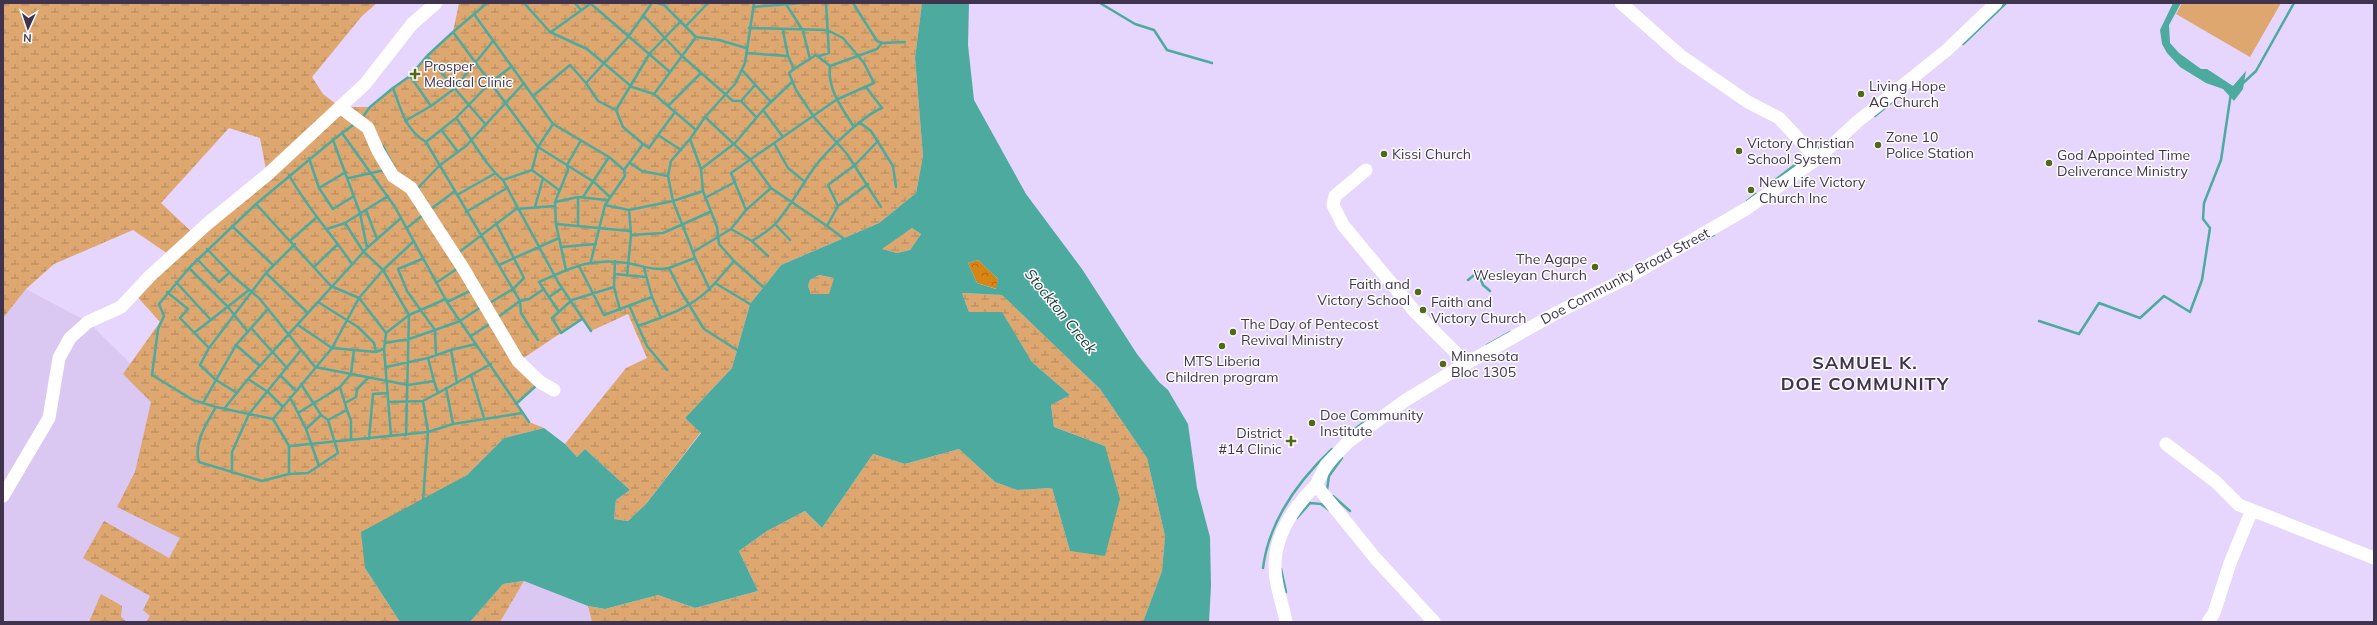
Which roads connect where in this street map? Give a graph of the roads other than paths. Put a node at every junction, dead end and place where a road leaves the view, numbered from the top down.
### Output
1 (436, 3) edge
2 (1621, 3) edge
3 (1996, 3) edge
4 (340, 107) junction
5 (1817, 159) junction
6 (1366, 170) dead end
7 (1460, 366) junction
8 (554, 390) dead end
9 (2166, 444) dead end
10 (1316, 485) junction
11 (3, 496) edge
12 (2252, 510) junction
13 (2374, 558) edge
14 (1286, 622) edge
15 (1434, 622) edge
16 (2208, 622) edge

1 - 4 street
2 - 5 street
3 - 5 street, Doe Community Broad Street
4 - 8 street
4 - 11 street
5 - 7 street, Doe Community Broad Street
6 - 7 street
7 - 10 street, Doe Community Broad Street
9 - 12 street
10 - 14 street, Doe Community Broad Street
10 - 15 street
12 - 13 street
12 - 16 street

